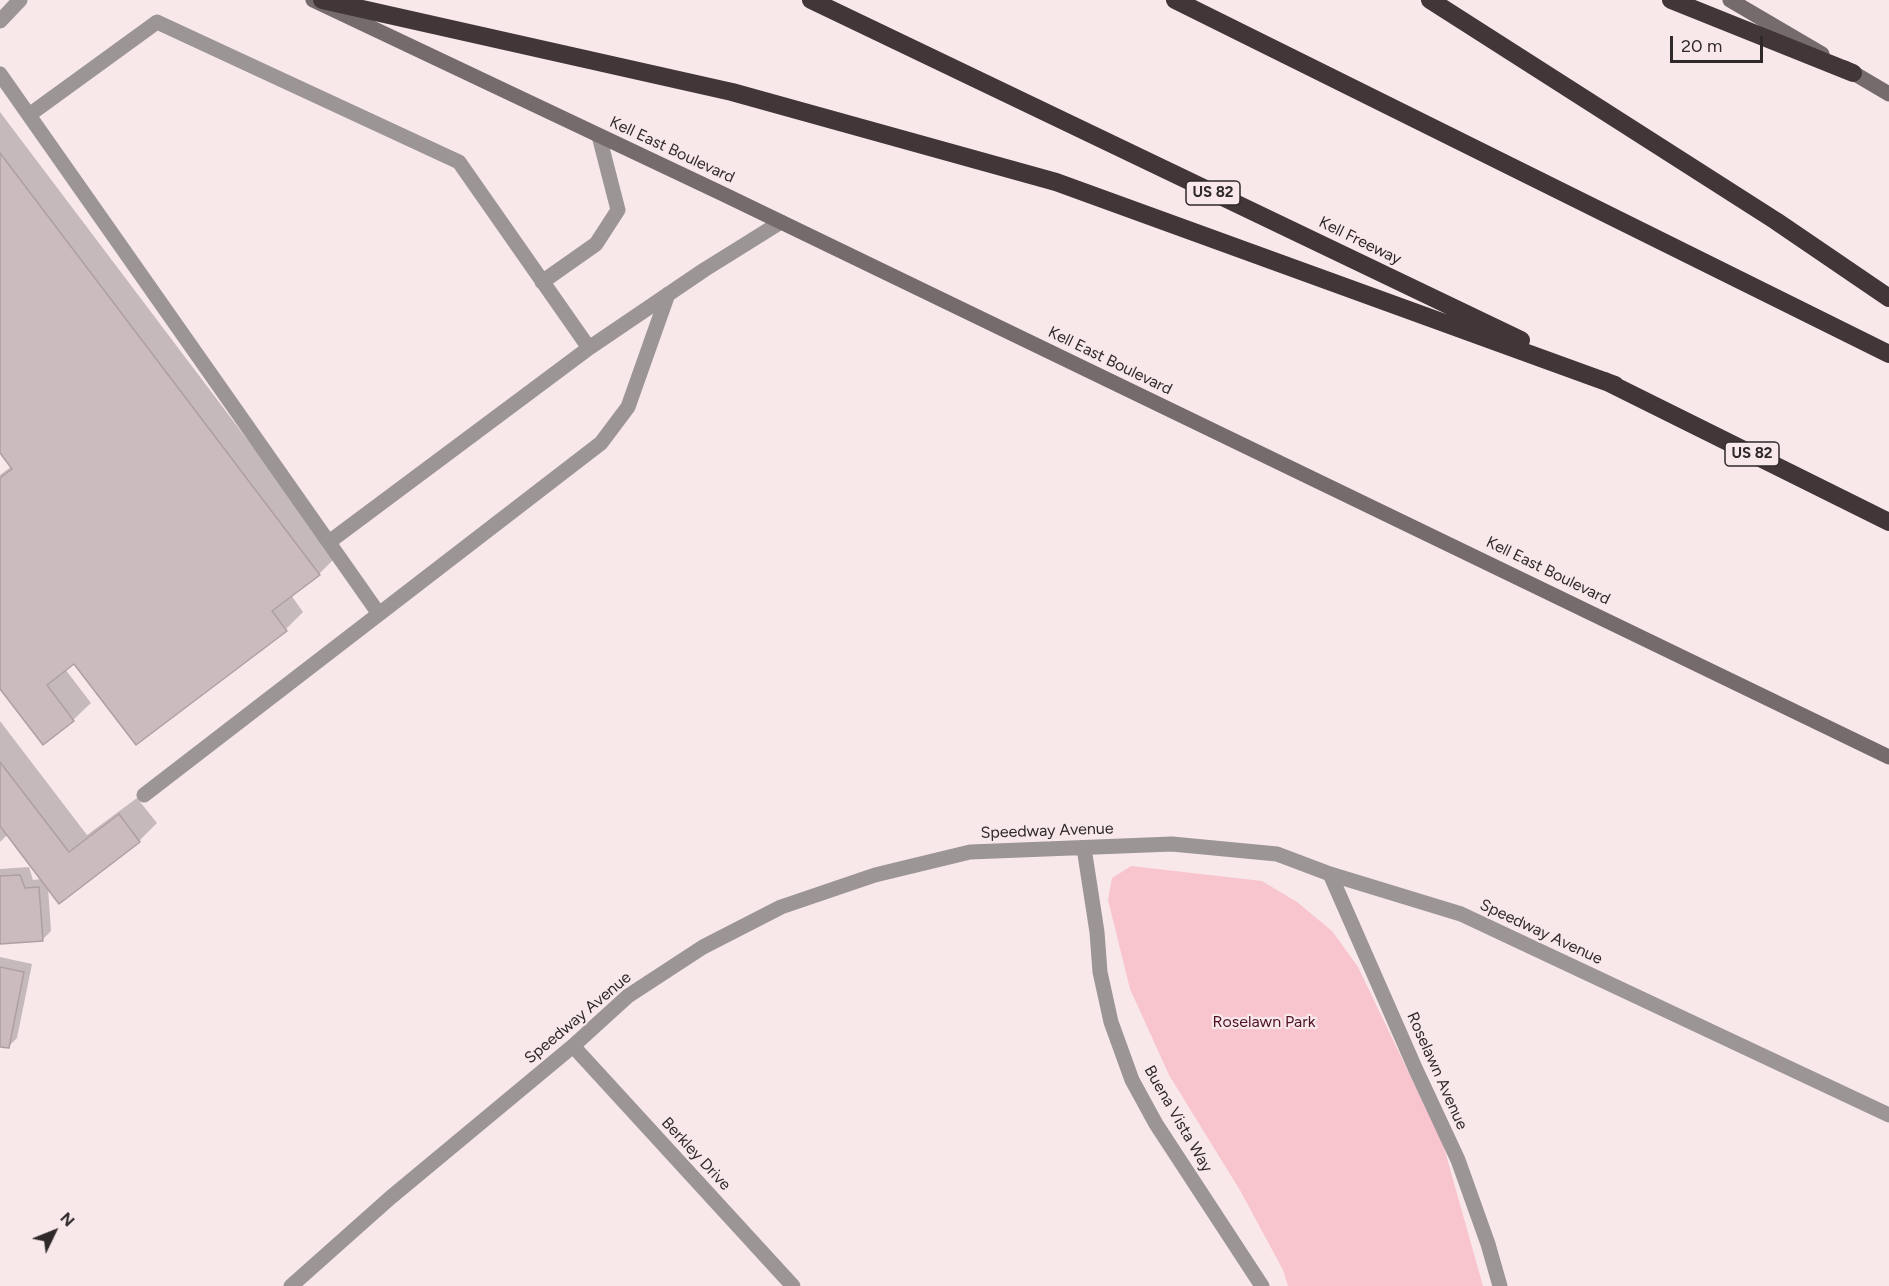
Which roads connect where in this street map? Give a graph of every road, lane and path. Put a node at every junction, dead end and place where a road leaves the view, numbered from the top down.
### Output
1 (20, 0) edge
2 (313, 0) edge
3 (322, 0) edge
4 (811, 0) edge
5 (1175, 0) edge
6 (1430, 0) edge
7 (1671, 0) edge
8 (1730, 0) edge
9 (0, 21) edge
10 (1853, 73) junction
11 (0, 74) edge
12 (1889, 94) edge
13 (28, 115) junction
14 (599, 136) junction
15 (781, 222) junction
16 (542, 282) junction
17 (668, 294) junction
18 (1889, 298) edge
19 (589, 348) junction
20 (1889, 354) edge
21 (1615, 385) junction
22 (1889, 522) edge
23 (329, 542) junction
24 (380, 614) junction
25 (1889, 757) edge
26 (144, 795) dead end
27 (1084, 849) junction
28 (1330, 874) junction
29 (573, 1046) junction
30 (1889, 1115) edge
31 (291, 1286) edge
32 (793, 1286) edge
33 (1262, 1286) edge
34 (1500, 1286) edge

1 - 9 street
2 - 14 main road, Kell East Boulevard
3 - 21 highway
4 - 21 highway, Kell Freeway / US 82
5 - 20 highway
6 - 18 highway
7 - 10 highway
8 - 10 main road
10 - 12 main road
11 - 13 street
13 - 16 street
13 - 23 street
14 - 15 main road, Kell East Boulevard
14 - 16 street
15 - 17 street
15 - 25 main road, Kell East Boulevard
16 - 19 street
17 - 19 street
17 - 24 street
19 - 23 street
21 - 22 highway, Kell Freeway / US 82
23 - 24 street
24 - 26 street
27 - 28 street, Speedway Avenue
27 - 29 street, Speedway Avenue
27 - 33 street, Buena Vista Way
28 - 30 street, Speedway Avenue
28 - 34 street, Roselawn Avenue
29 - 31 street, Speedway Avenue
29 - 32 street, Berkley Drive

